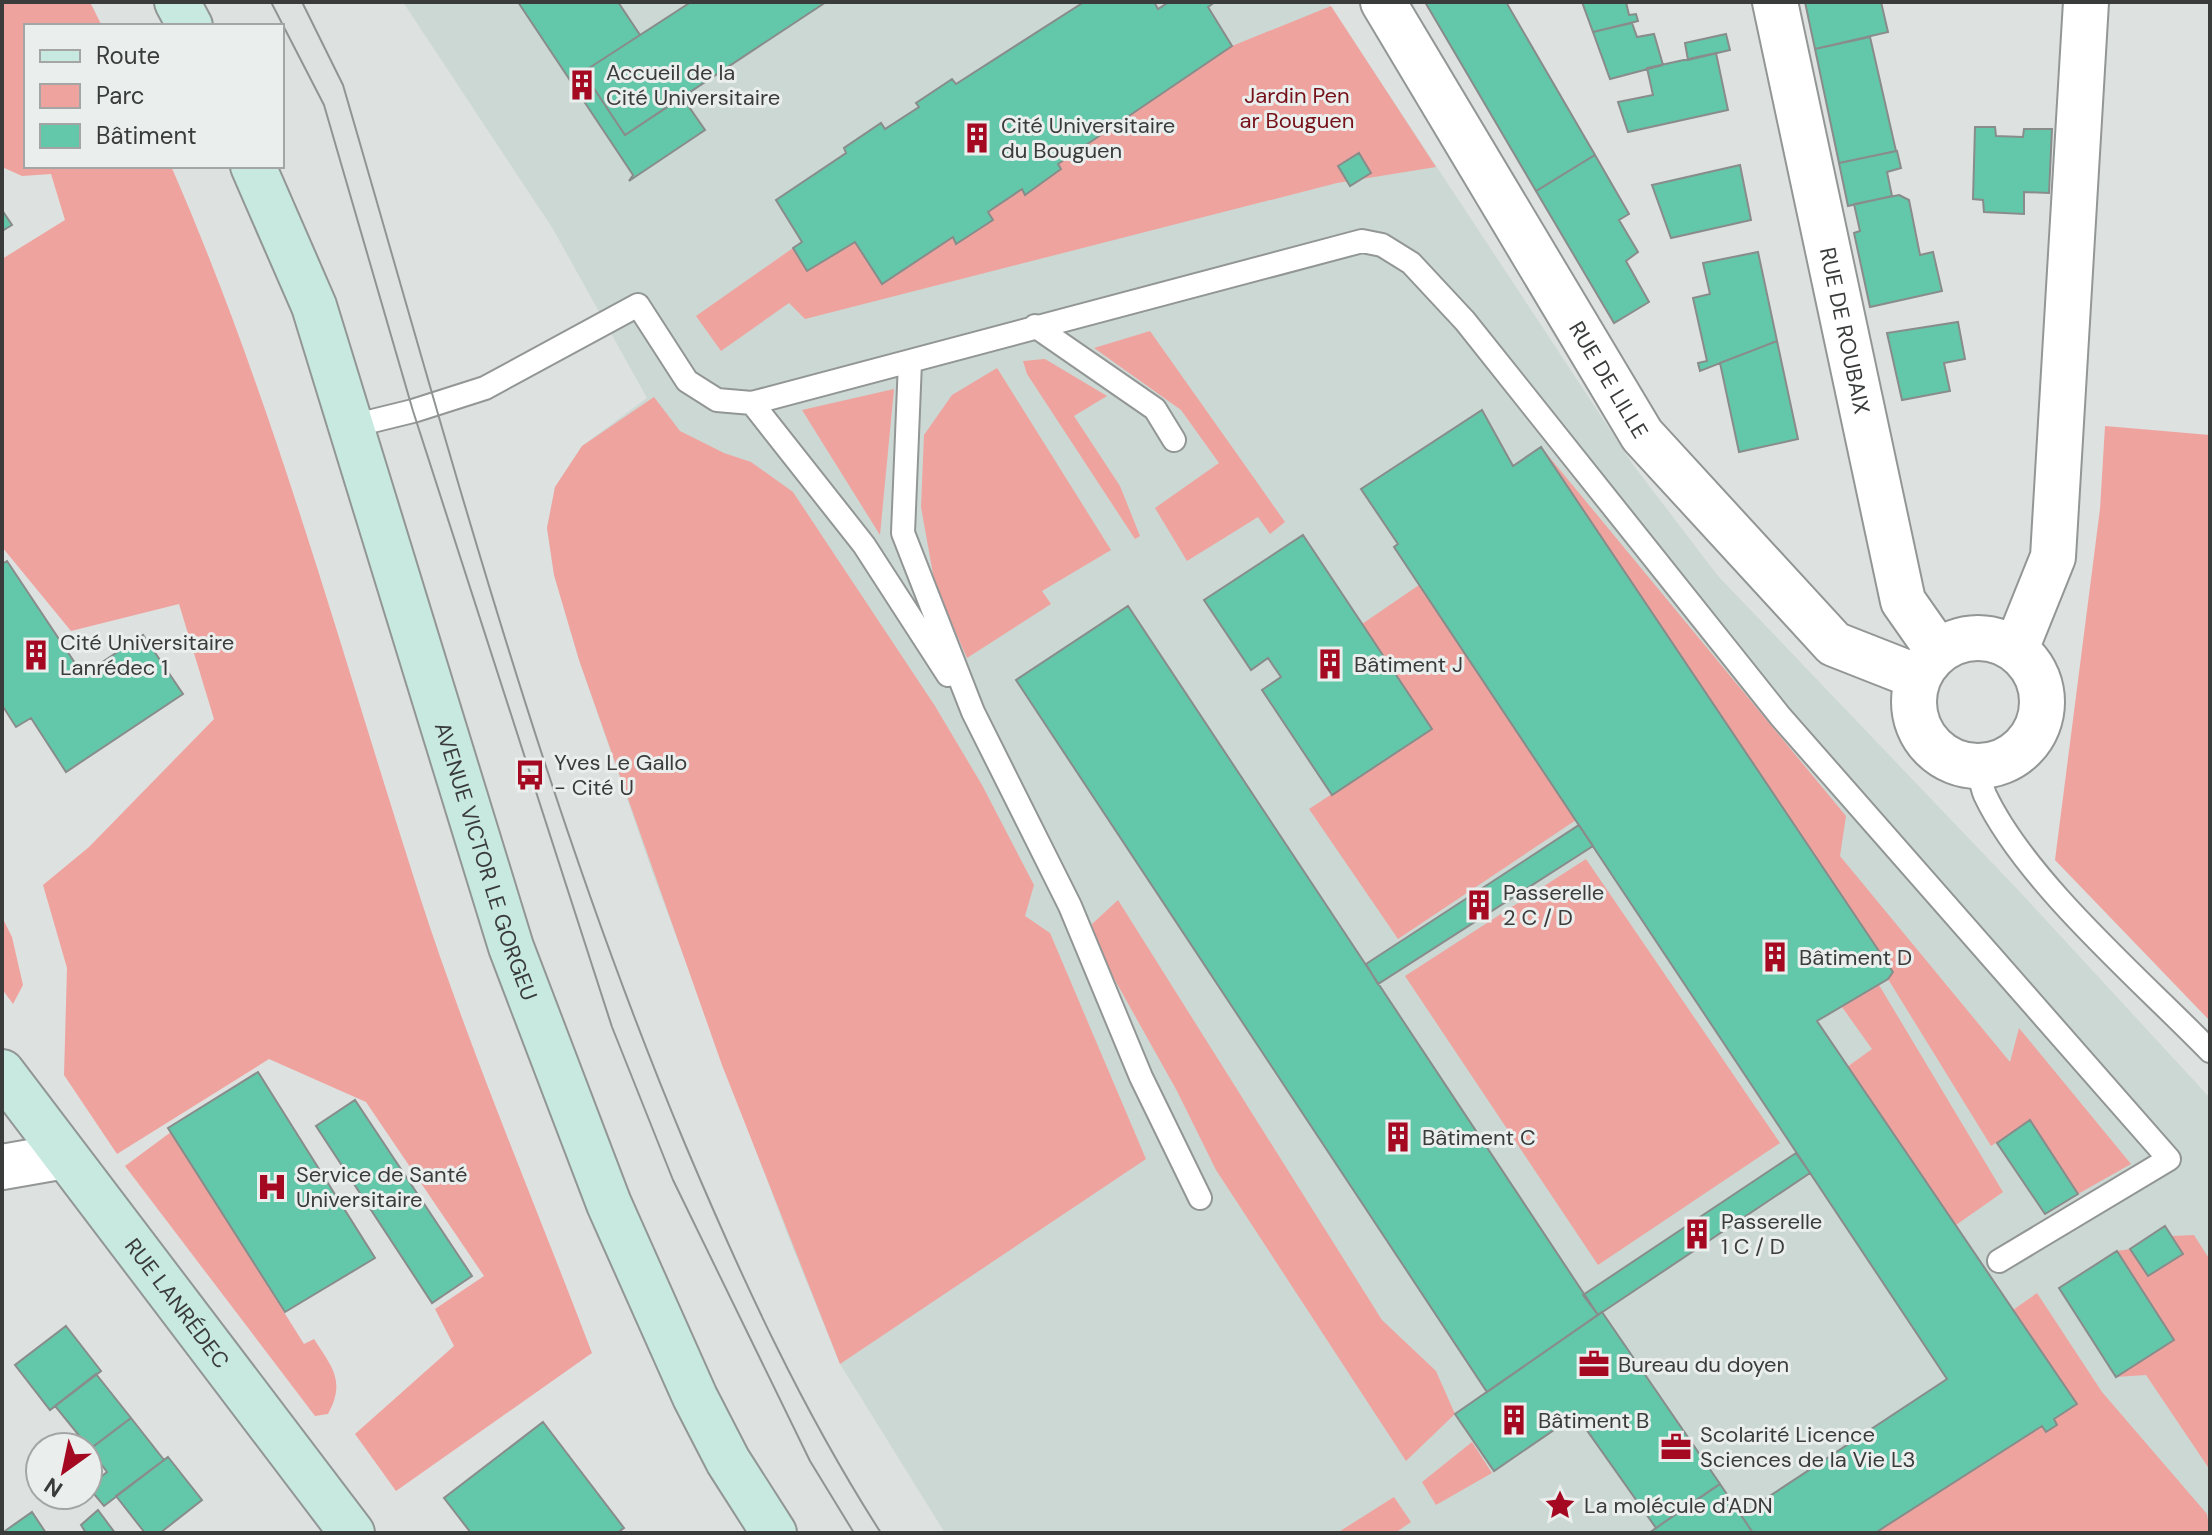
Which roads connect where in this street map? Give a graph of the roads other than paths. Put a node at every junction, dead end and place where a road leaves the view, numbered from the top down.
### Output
1 (177, 2) edge
2 (1383, 2) edge
3 (1775, 2) edge
4 (2086, 2) edge
5 (189, 24) edge
6 (254, 168) edge
7 (1035, 326) junction
8 (910, 362) junction
9 (752, 403) junction
10 (352, 426) junction
11 (1174, 440) dead end
12 (2016, 649) junction
13 (1928, 664) junction
14 (973, 712) junction
15 (1978, 765) junction
16 (2210, 1051) edge
17 (2, 1072) edge
18 (65, 1156) junction
19 (2, 1167) edge
20 (1200, 1198) dead end
21 (1999, 1261) dead end
22 (352, 1533) edge
23 (774, 1533) edge

1 - 5 main road
2 - 13 street, RUE DE LILLE
3 - 13 street, RUE DE ROUBAIX
4 - 12 street
6 - 10 main road, AVENUE VICTOR LE GORGEU
7 - 8 lane
7 - 11 lane
7 - 21 lane
8 - 9 lane
8 - 14 lane
9 - 10 lane
9 - 14 lane
10 - 23 main road, AVENUE VICTOR LE GORGEU
12 - 13 street
12 - 15 street
13 - 15 street
14 - 20 lane
15 - 16 lane
17 - 18 main road, RUE LANRÉDEC
18 - 19 street
18 - 22 main road, RUE LANRÉDEC

